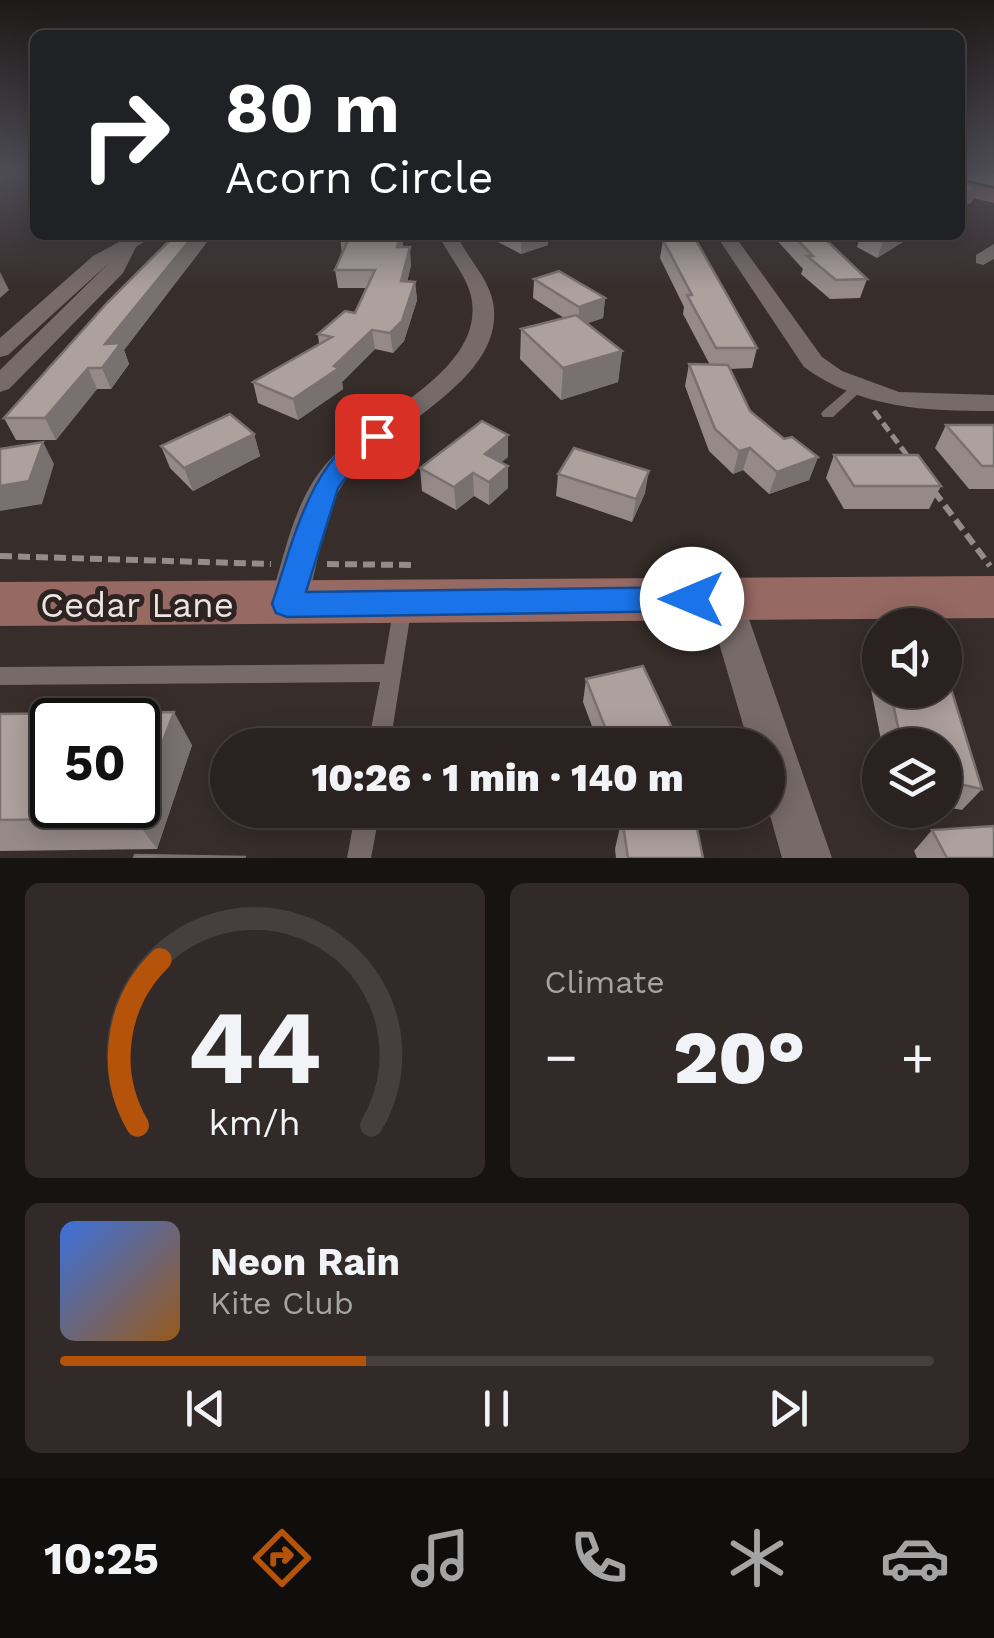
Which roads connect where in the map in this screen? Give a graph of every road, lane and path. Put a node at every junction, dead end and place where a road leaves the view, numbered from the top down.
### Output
1 (451, 240) edge
2 (729, 240) edge
3 (136, 242) edge
4 (0, 350) edge
5 (0, 384) edge
6 (856, 389) junction
7 (994, 403) edge
8 (828, 414) dead end
9 (914, 465) edge
10 (926, 480) edge
11 (0, 556) edge
12 (988, 573) edge
13 (409, 583) junction
14 (293, 584) junction
15 (724, 599) junction
16 (0, 604) edge
17 (392, 673) junction
18 (0, 676) edge
19 (382, 728) edge
20 (365, 828) edge
21 (359, 858) edge
22 (807, 858) edge

1 - 14 street
2 - 6 street
3 - 4 street
3 - 5 street
6 - 7 street
6 - 8 lane
6 - 9 path
10 - 12 path
11 - 14 path
12 - 15 main road, Cedar Lane
13 - 14 main road, Cedar Lane
13 - 14 path
13 - 15 main road, Cedar Lane
13 - 17 lane
14 - 16 main road, Cedar Lane
15 - 22 street
17 - 18 lane
17 - 19 lane
20 - 21 lane

